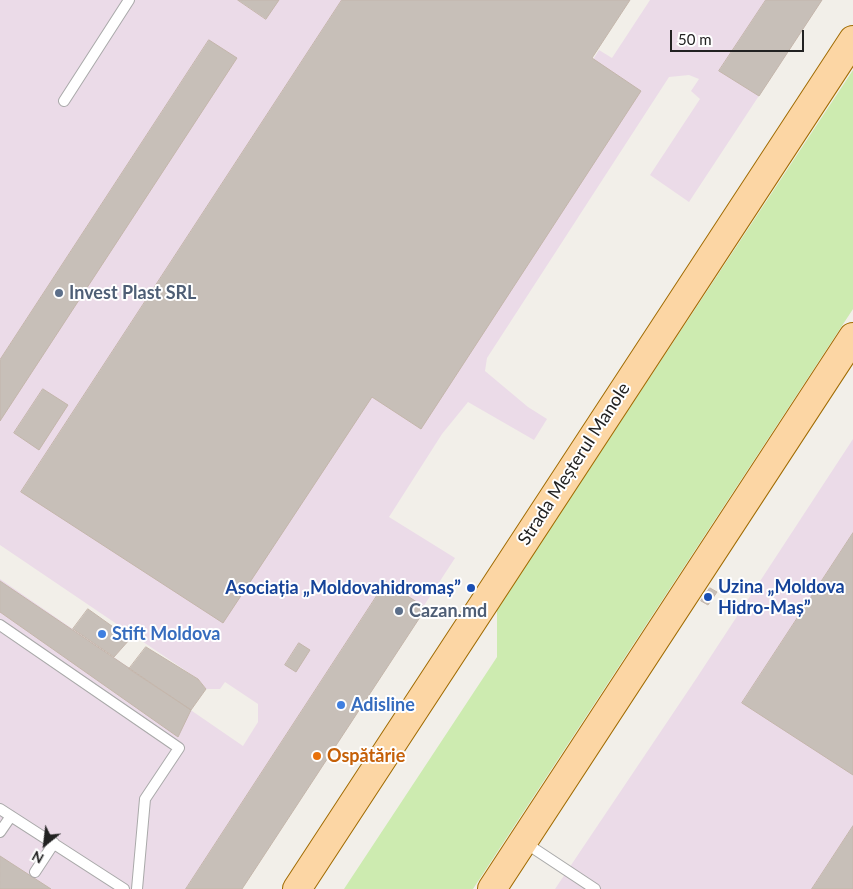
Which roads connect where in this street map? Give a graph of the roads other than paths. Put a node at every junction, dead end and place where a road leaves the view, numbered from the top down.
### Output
1 (129, 0) edge
2 (853, 40) edge
3 (64, 101) dead end
4 (853, 337) edge
5 (0, 625) edge
6 (0, 809) edge
7 (11, 816) junction
8 (0, 832) edge
9 (523, 842) junction
10 (54, 844) junction
11 (35, 872) dead end
12 (124, 889) edge
13 (137, 889) edge
14 (297, 889) edge
15 (492, 889) edge
16 (596, 889) edge

1 - 3 lane
2 - 14 main road, Strada Meșterul Manole
4 - 9 main road
5 - 13 lane
6 - 7 lane
7 - 8 lane
7 - 10 lane
9 - 15 main road
9 - 16 lane
10 - 11 lane
10 - 12 lane

